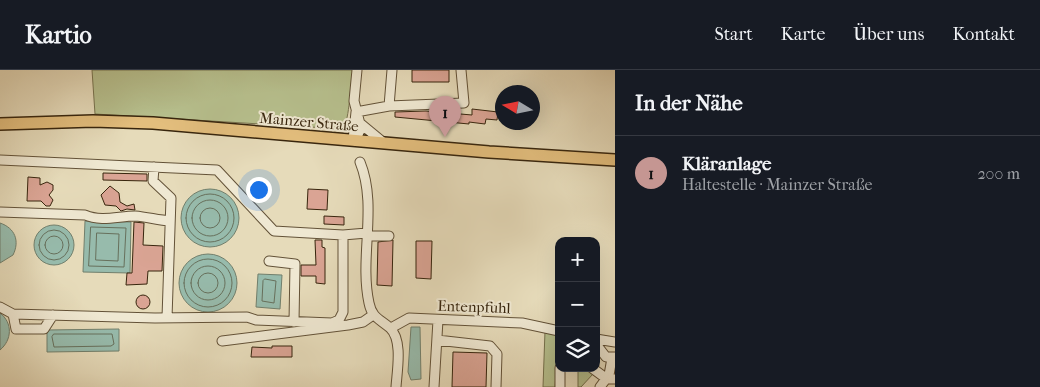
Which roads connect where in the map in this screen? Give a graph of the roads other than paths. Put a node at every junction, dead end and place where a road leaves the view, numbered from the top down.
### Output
1 (357, 70) edge
2 (392, 70) edge
3 (461, 70) edge
4 (389, 106) junction
5 (356, 112) junction
6 (0, 124) edge
7 (361, 124) junction
8 (354, 141) junction
9 (384, 143) junction
10 (0, 160) edge
11 (615, 160) edge
12 (360, 162) dead end
13 (154, 167) junction
14 (0, 212) edge
15 (170, 221) junction
16 (367, 234) junction
17 (343, 235) junction
18 (389, 236) dead end
19 (269, 262) dead end
20 (0, 307) edge
21 (13, 314) junction
22 (373, 315) junction
23 (53, 316) junction
24 (342, 316) junction
25 (167, 318) junction
26 (438, 320) junction
27 (294, 322) junction
28 (357, 323) junction
29 (391, 328) junction
30 (555, 330) edge
31 (600, 339) edge
32 (614, 339) edge
33 (436, 340) junction
34 (222, 341) dead end
35 (600, 349) edge
36 (614, 357) edge
37 (560, 372) edge
38 (599, 372) edge
39 (611, 379) edge
40 (396, 387) edge
41 (434, 387) edge
42 (496, 387) edge
43 (560, 387) edge
44 (600, 387) edge

1 - 5 street
2 - 4 street
3 - 4 street
4 - 5 street
5 - 7 street
5 - 8 street
6 - 8 main road, Mainzer Straße
7 - 8 street
7 - 9 street
8 - 9 main road, Mainzer Straße
9 - 11 main road, Mainzer Straße
10 - 13 street
12 - 16 street
13 - 15 street
13 - 17 street
14 - 15 street
15 - 25 street
16 - 17 street
16 - 18 street
16 - 22 street
17 - 24 street
19 - 27 street
20 - 21 street
21 - 23 street
21 - 23 street
22 - 28 street
22 - 29 street
23 - 25 street
24 - 27 street
24 - 28 street
25 - 27 street
26 - 29 street, Entenpfuhl
26 - 30 street, Entenpfuhl
26 - 33 street
28 - 34 street
29 - 40 street
31 - 32 street
33 - 41 street
33 - 42 street
35 - 36 street
36 - 39 street
37 - 43 street
38 - 39 street
39 - 44 street

